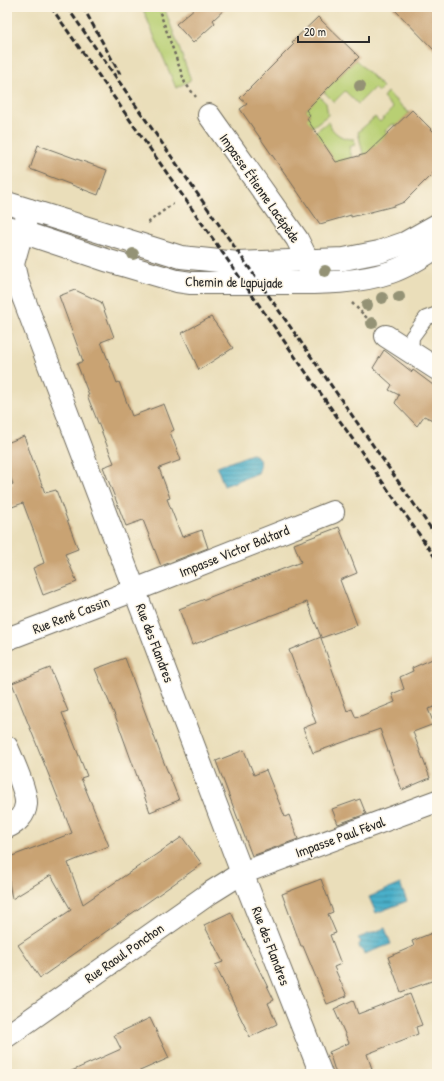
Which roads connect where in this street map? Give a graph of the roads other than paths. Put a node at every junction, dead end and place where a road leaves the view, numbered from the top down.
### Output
1 (209, 115) road end
2 (7, 204) edge
3 (29, 210) junction
4 (437, 225) edge
5 (15, 229) edge
6 (437, 247) edge
7 (308, 261) junction
8 (313, 283) junction
9 (437, 314) edge
10 (386, 336) road end
11 (411, 353) junction
12 (437, 369) edge
13 (333, 512) dead end
14 (135, 590) junction
15 (7, 639) edge
16 (7, 747) edge
17 (437, 801) edge
18 (7, 827) edge
19 (242, 873) junction
20 (7, 1036) edge
21 (321, 1074) edge

1 - 7 street, Impasse Étienne Lacépède
2 - 3 street, Chemin de Lapujade
3 - 5 street, Rue des Flandres
3 - 7 street, Chemin de Lapujade
4 - 7 street, Chemin de Lapujade
5 - 8 street, Chemin de Lapujade
5 - 14 street, Rue des Flandres
6 - 8 street, Chemin de Lapujade
7 - 8 street, Impasse Étienne Lacépède
9 - 11 lane
10 - 11 street
11 - 12 street
13 - 14 street, Impasse Victor Baltard
14 - 15 street, Rue René Cassin
14 - 19 street, Rue des Flandres
16 - 18 street
17 - 19 street, Impasse Paul Féval
19 - 20 street, Rue Raoul Ponchon
19 - 21 street, Rue des Flandres

